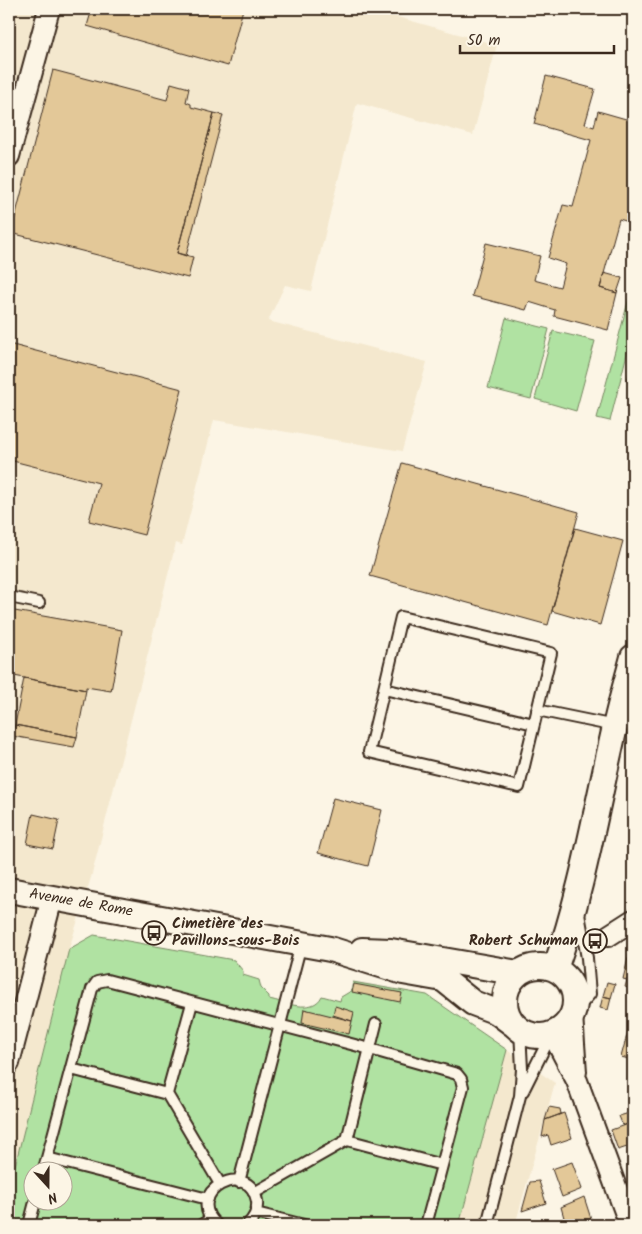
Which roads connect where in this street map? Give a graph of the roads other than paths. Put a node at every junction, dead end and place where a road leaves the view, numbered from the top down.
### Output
1 (49, 9) edge
2 (9, 156) edge
3 (9, 598) edge
4 (39, 603) dead end
5 (633, 657) edge
6 (384, 689) junction
7 (537, 710) junction
8 (624, 721) edge
9 (534, 724) junction
10 (587, 857) junction
11 (9, 890) edge
12 (52, 898) junction
13 (577, 899) junction
14 (633, 920) edge
15 (608, 936) dead end
16 (301, 944) junction
17 (330, 950) junction
18 (555, 969) junction
19 (518, 973) junction
20 (192, 1003) junction
21 (572, 1015) junction
22 (376, 1024) dead end
23 (280, 1025) junction
24 (517, 1027) junction
25 (552, 1033) junction
26 (370, 1049) junction
27 (9, 1064) edge
28 (71, 1069) junction
29 (577, 1081) junction
30 (167, 1094) junction
31 (520, 1096) junction
32 (347, 1140) junction
33 (47, 1158) junction
34 (46, 1162) edge
35 (442, 1165) junction
36 (239, 1182) junction
37 (220, 1184) junction
38 (254, 1194) junction
39 (208, 1199) junction
40 (32, 1212) edge
41 (256, 1213) junction
42 (214, 1222) edge
43 (29, 1225) edge
44 (201, 1225) edge
45 (247, 1225) edge
46 (304, 1225) edge
47 (426, 1225) edge
48 (488, 1225) edge
49 (630, 1225) edge

1 - 2 street
3 - 4 lane
5 - 8 street
6 - 7 lane
6 - 9 lane
6 - 9 lane
7 - 8 lane
7 - 9 lane
8 - 10 street
8 - 10 street
10 - 13 street
11 - 12 street, Avenue de Rome
12 - 16 street, Avenue de Rome
12 - 27 street
13 - 18 street
13 - 21 lane
14 - 15 street
16 - 17 street, Avenue de Rome
16 - 23 lane
17 - 19 street, Avenue de Rome
17 - 24 street, Avenue de Rome
18 - 19 street
18 - 21 street
19 - 24 street
20 - 23 lane
20 - 28 lane
20 - 30 lane
21 - 25 street
21 - 29 street
22 - 26 lane
23 - 26 lane
23 - 36 lane
24 - 25 street
24 - 31 lane
25 - 29 street
25 - 31 lane
26 - 32 lane
26 - 35 lane
28 - 30 lane
28 - 33 lane
29 - 49 street
30 - 37 lane
31 - 48 lane
32 - 35 lane
32 - 38 lane
33 - 34 lane
33 - 39 lane
35 - 47 lane
36 - 37 lane
36 - 38 lane
37 - 39 lane
38 - 41 lane
39 - 42 lane
40 - 43 lane
41 - 45 lane
41 - 46 lane
42 - 44 lane

